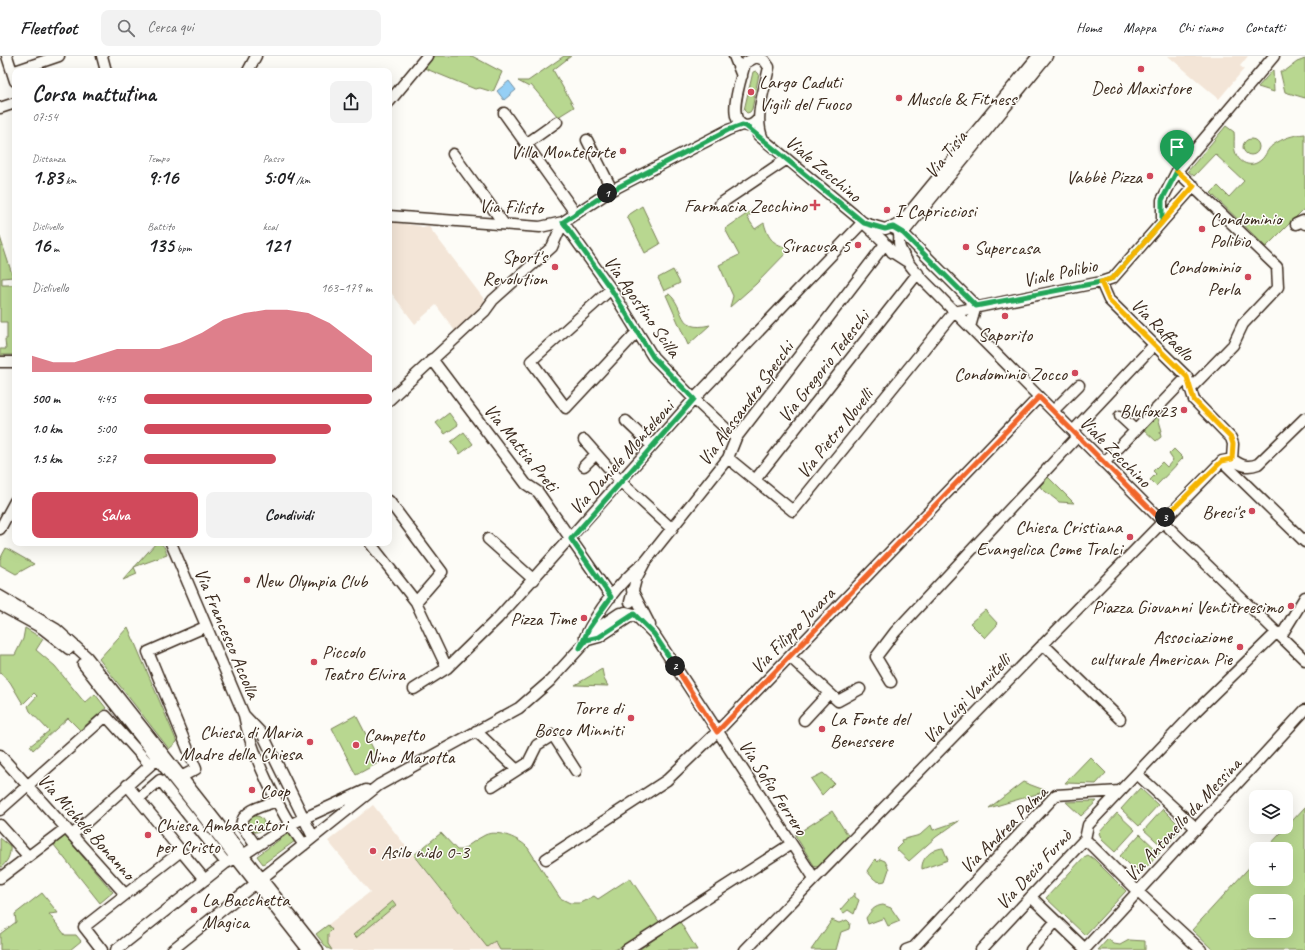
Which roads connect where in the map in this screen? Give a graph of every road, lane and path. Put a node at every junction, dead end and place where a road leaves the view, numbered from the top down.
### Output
1 (7, 56) edge
2 (59, 56) edge
3 (102, 56) edge
4 (256, 56) edge
5 (427, 56) edge
6 (734, 56) edge
7 (772, 56) edge
8 (1038, 56) edge
9 (1047, 56) edge
10 (1274, 56) edge
11 (754, 57) edge
12 (29, 68) edge
13 (105, 68) edge
14 (250, 68) edge
15 (769, 68) junction
16 (12, 69) edge
17 (742, 76) junction
18 (392, 98) edge
19 (12, 104) edge
20 (734, 107) junction
21 (0, 108) edge
22 (504, 113) dead end
23 (759, 118) junction
24 (557, 122) dead end
25 (744, 125) junction
26 (728, 130) junction
27 (763, 139) junction
28 (587, 140) dead end
29 (526, 144) junction
30 (453, 154) dead end
31 (787, 159) junction
32 (1177, 171) junction
33 (1194, 186) junction
34 (612, 190) junction
35 (720, 204) dead end
36 (576, 214) junction
37 (392, 216) edge
38 (563, 222) junction
39 (1162, 222) junction
40 (863, 223) junction
41 (504, 224) junction
42 (896, 233) junction
43 (885, 243) junction
44 (908, 262) junction
45 (918, 272) junction
46 (1101, 282) junction
47 (611, 289) junction
48 (976, 306) junction
49 (954, 312) junction
50 (970, 327) junction
51 (637, 332) junction
52 (1154, 346) junction
53 (432, 359) junction
54 (0, 362) edge
55 (12, 362) edge
56 (1187, 377) junction
57 (1079, 385) dead end
58 (1190, 389) junction
59 (392, 397) edge
60 (1039, 397) junction
61 (694, 399) junction
62 (1053, 411) junction
63 (1120, 416) dead end
64 (1305, 418) edge
65 (626, 421) dead end
66 (1135, 430) junction
67 (1076, 434) junction
68 (736, 438) junction
69 (584, 440) dead end
70 (652, 446) junction
71 (596, 454) junction
72 (728, 458) junction
73 (1232, 459) junction
74 (1222, 461) junction
75 (1104, 463) junction
76 (1258, 464) junction
77 (584, 466) dead end
78 (755, 480) junction
79 (1242, 481) junction
80 (621, 482) junction
81 (392, 505) edge
82 (12, 507) edge
83 (1162, 521) junction
84 (672, 528) junction
85 (0, 529) edge
86 (488, 539) dead end
87 (571, 539) junction
88 (1305, 542) edge
89 (172, 546) edge
90 (372, 546) edge
91 (645, 562) junction
92 (534, 580) junction
93 (0, 596) edge
94 (612, 597) junction
95 (632, 597) junction
96 (1305, 597) edge
97 (416, 602) junction
98 (0, 605) edge
99 (626, 613) junction
100 (206, 627) junction
101 (654, 634) junction
102 (1279, 634) junction
103 (583, 644) junction
104 (1043, 644) junction
105 (790, 657) junction
106 (1305, 660) edge
107 (447, 668) junction
108 (891, 682) dead end
109 (860, 688) dead end
110 (414, 689) dead end
111 (829, 693) junction
112 (1305, 710) edge
113 (244, 715) junction
114 (1120, 719) dead end
115 (804, 720) dead end
116 (476, 731) junction
117 (717, 732) junction
118 (0, 755) edge
119 (158, 758) junction
120 (150, 765) junction
121 (517, 770) junction
122 (576, 771) dead end
123 (1137, 774) junction
124 (181, 776) junction
125 (127, 785) junction
126 (379, 785) junction
127 (28, 786) junction
128 (492, 786) dead end
129 (1120, 791) junction
130 (138, 799) junction
131 (277, 801) junction
132 (0, 810) edge
133 (303, 818) junction
134 (0, 825) edge
135 (289, 825) junction
136 (1197, 829) junction
137 (69, 831) junction
138 (313, 837) junction
139 (1085, 839) junction
140 (791, 844) junction
141 (304, 845) junction
142 (256, 846) junction
143 (181, 851) junction
144 (28, 856) junction
145 (240, 856) junction
146 (546, 859) dead end
147 (226, 863) junction
148 (0, 878) edge
149 (814, 878) junction
150 (205, 880) junction
151 (258, 881) junction
152 (1138, 892) junction
153 (125, 894) junction
154 (1030, 897) junction
155 (1053, 925) junction
156 (631, 949) edge
157 (1085, 949) edge
158 (102, 950) edge
159 (116, 950) edge
160 (172, 950) edge
161 (308, 950) edge
162 (318, 950) edge
163 (746, 950) edge
164 (906, 950) edge
165 (981, 950) edge
166 (1031, 950) edge
167 (1201, 950) edge

1 - 16 street
2 - 12 street
3 - 13 street
4 - 14 street
5 - 18 street
6 - 17 street
7 - 15 street
8 - 42 street, Via Tisia
9 - 42 street, Via Tisia
10 - 32 street
11 - 15 street
11 - 17 street
15 - 23 street
17 - 20 street
19 - 21 street
20 - 25 street
20 - 26 street
22 - 29 street
23 - 25 street, Via Filisto
23 - 27 street
24 - 29 street
25 - 26 street, Via Filisto
25 - 27 street, Viale Zecchino
26 - 34 street, Via Filisto
27 - 31 street, Viale Zecchino
28 - 34 street
29 - 36 street
30 - 41 street
31 - 35 street
31 - 40 street, Viale Zecchino
32 - 33 street
32 - 39 street
33 - 39 street, Viale Polibio
33 - 58 street
34 - 36 street, Via Filisto
36 - 38 street, Via Filisto
37 - 41 street, Via Filisto
38 - 41 street, Via Filisto
38 - 47 street, Via Agostino Scilla
38 - 53 street
39 - 46 street, Viale Polibio
40 - 42 street
40 - 43 street, Viale Zecchino
40 - 61 street, Via Daniele Monteleoni
42 - 43 street
42 - 43 street
42 - 44 street
42 - 48 street
43 - 44 street, Viale Zecchino
43 - 68 street, Via Alessandro Specchi
44 - 45 street, Viale Zecchino
45 - 49 street, Viale Zecchino
45 - 78 street, Via Gregorio Tedeschi
46 - 48 street, Viale Polibio
46 - 52 street, Via Raffaello
47 - 51 street, Via Agostino Scilla
47 - 51 street
48 - 49 street, Viale Polibio
48 - 50 street
49 - 50 street, Viale Zecchino
49 - 78 street, Via Pietro Novelli
50 - 60 street, Viale Zecchino
51 - 61 street, Via Agostino Scilla
52 - 56 street, Via Raffaello
52 - 67 street
53 - 59 street
53 - 87 street, Via Mattia Preti
54 - 55 street
56 - 58 street, Via Raffaello
56 - 66 street
57 - 62 street
58 - 73 street, Via Raffaello
60 - 62 street, Viale Zecchino
60 - 105 street, Via Filippo Juvara
61 - 68 street, Via Agostino Scilla
61 - 70 street, Via Daniele Monteleoni
62 - 67 street, Viale Zecchino
63 - 66 street
64 - 76 street
65 - 70 street
66 - 75 street
67 - 75 street, Viale Zecchino
67 - 108 street
68 - 72 street, Via Alessandro Specchi
69 - 71 street
70 - 80 street, Via Daniele Monteleoni
71 - 77 street
71 - 80 street
72 - 78 street, Via Pietro Novelli
72 - 84 street, Via Alessandro Specchi
73 - 74 street
73 - 76 street
74 - 79 street
74 - 83 street, Via Luigi Vanvitelli
75 - 83 street, Viale Zecchino
76 - 79 street
79 - 88 street
80 - 84 street
80 - 87 street, Via Daniele Monteleoni
81 - 97 street
82 - 85 street
83 - 102 street, Viale Zecchino
83 - 104 street, Via Luigi Vanvitelli
84 - 91 street, Via Alessandro Specchi
86 - 92 street
87 - 92 street, Via Daniele Monteleoni
87 - 94 street, Via Mattia Preti
89 - 100 street, Via Francesco Accolla
90 - 97 street
91 - 94 street
91 - 95 street
92 - 107 street, Via Daniele Monteleoni
93 - 124 street
94 - 95 street
94 - 99 street
94 - 103 street
95 - 99 street
95 - 101 street
96 - 102 street
97 - 107 street
98 - 119 street
99 - 101 street
99 - 103 street
99 - 103 street
100 - 113 street, Via Francesco Accolla
100 - 124 street
101 - 117 street, Via Sofio Ferrero
102 - 106 street, Viale Zecchino
102 - 123 street
103 - 116 street
104 - 114 street
104 - 149 street, Via Luigi Vanvitelli
105 - 111 street
105 - 117 street, Via Filippo Juvara
107 - 110 street, Via Daniele Monteleoni
109 - 111 street
111 - 115 street
112 - 136 street, Via Antonello da Messina
113 - 131 street
113 - 133 street, Via Francesco Accolla
116 - 121 street
116 - 126 street
117 - 140 street, Via Sofio Ferrero
117 - 146 street, Via Filippo Juvara
118 - 127 street, Via Michele Bonanno
119 - 120 street
119 - 145 street
120 - 125 street
120 - 127 street
121 - 122 street
121 - 128 street
123 - 129 street
123 - 136 street
124 - 145 street
125 - 130 street
125 - 137 street
126 - 133 street
126 - 138 street
127 - 132 street
127 - 137 street, Via Michele Bonanno
129 - 139 street, Via Decio Furnò
129 - 164 street, Via Andrea Palma
130 - 143 street
130 - 147 street
131 - 135 street
131 - 142 street
133 - 135 street
133 - 138 street, Via Francesco Accolla
134 - 144 street
135 - 141 street
135 - 142 street
136 - 152 street, Via Antonello da Messina
137 - 144 street
137 - 153 street, Via Michele Bonanno
138 - 141 street
139 - 152 street
139 - 154 street, Via Decio Furnò
140 - 149 street, Via Sofio Ferrero
140 - 156 street
141 - 151 street
142 - 145 street
143 - 150 street
143 - 153 street, Via Michele Bonanno
144 - 148 street
145 - 147 street
145 - 151 street
147 - 150 street
149 - 163 street, Via Luigi Vanvitelli
150 - 159 street
151 - 160 street
151 - 161 street
151 - 162 street
152 - 157 street, Via Antonello da Messina
152 - 167 street
153 - 158 street
154 - 155 street
154 - 165 street, Via Decio Furnò
155 - 157 street
155 - 166 street

